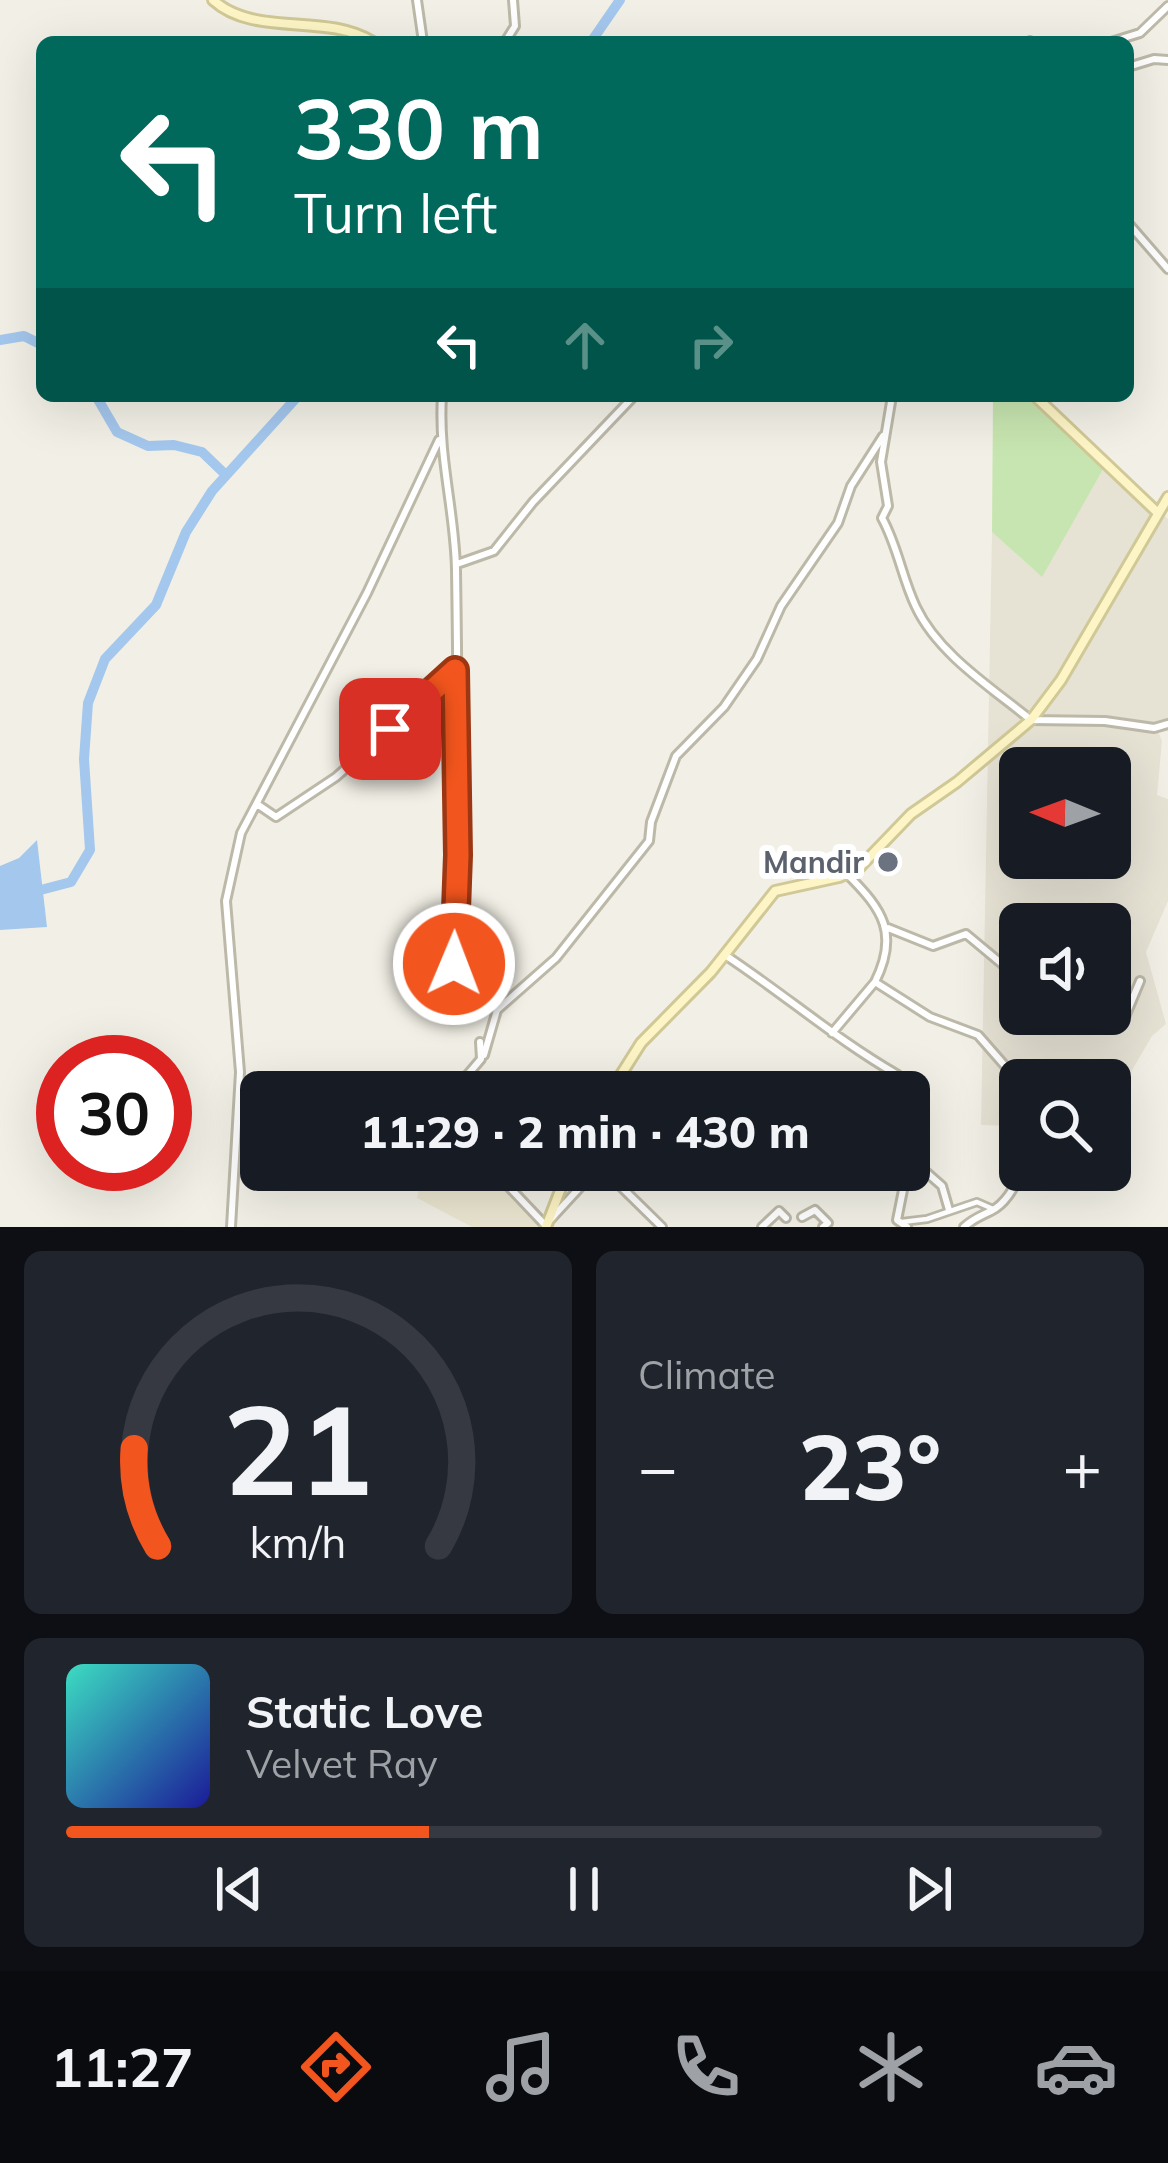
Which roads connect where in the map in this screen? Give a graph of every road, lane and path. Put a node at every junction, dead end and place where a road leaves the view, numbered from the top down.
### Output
1 (213, 0) edge
2 (416, 0) edge
3 (513, 0) edge
4 (1168, 6) edge
5 (361, 36) edge
6 (422, 36) edge
7 (509, 36) edge
8 (1131, 36) edge
9 (1168, 60) edge
10 (1134, 65) edge
11 (1134, 230) edge
12 (1168, 269) edge
13 (442, 402) edge
14 (628, 402) edge
15 (891, 402) edge
16 (1041, 402) edge
17 (883, 436) junction
18 (440, 440) junction
19 (1168, 497) edge
20 (1158, 513) junction
21 (1168, 519) edge
22 (456, 564) junction
23 (455, 670) junction
24 (1030, 721) junction
25 (1168, 724) edge
26 (257, 804) junction
27 (848, 874) junction
28 (888, 928) junction
29 (724, 955) junction
30 (999, 961) edge
31 (1140, 981) dead end
32 (875, 982) junction
33 (1131, 1003) edge
34 (497, 1010) junction
35 (832, 1033) junction
36 (480, 1042) dead end
37 (484, 1054) junction
38 (999, 1060) edge
39 (470, 1071) edge
40 (623, 1071) edge
41 (892, 1071) edge
42 (930, 1177) edge
43 (513, 1191) edge
44 (560, 1191) edge
45 (580, 1191) edge
46 (623, 1191) edge
47 (904, 1191) edge
48 (1011, 1191) edge
49 (994, 1209) junction
50 (949, 1210) junction
51 (802, 1217) dead end
52 (786, 1218) dead end
53 (897, 1220) junction
54 (546, 1226) edge
55 (231, 1227) edge
56 (662, 1227) edge
57 (762, 1227) edge
58 (823, 1227) edge
59 (887, 1227) edge
60 (907, 1227) edge
61 (964, 1227) edge

1 - 5 main road
2 - 6 street
3 - 7 street
4 - 8 street
9 - 10 street
11 - 12 street
13 - 18 street
14 - 22 street
15 - 17 street
16 - 20 main road
17 - 24 street
17 - 34 street
18 - 22 street
18 - 26 street
19 - 20 main road
20 - 21 street
20 - 24 main road
22 - 23 street
23 - 26 street
23 - 34 street
24 - 25 street
24 - 27 main road
26 - 55 street
27 - 28 street
27 - 29 main road
28 - 30 street
28 - 32 street
29 - 35 street
29 - 40 main road
31 - 33 street
32 - 35 street
32 - 38 street
34 - 37 street
35 - 41 street
36 - 37 street
37 - 39 street
42 - 50 street
43 - 54 street
44 - 54 main road
45 - 54 street
46 - 56 street
47 - 53 street
48 - 49 street
49 - 50 street
49 - 61 street
50 - 53 street
51 - 58 street
52 - 57 street
53 - 59 street
53 - 60 street

